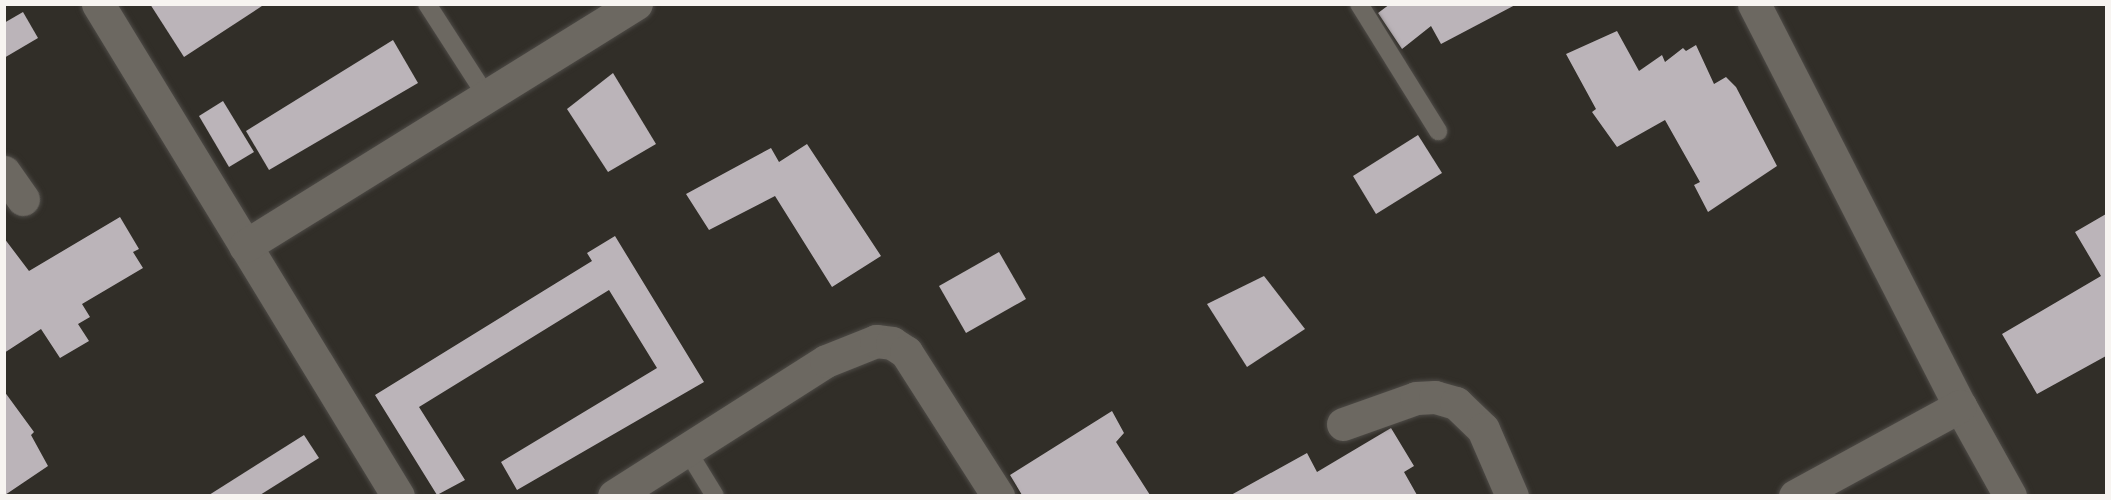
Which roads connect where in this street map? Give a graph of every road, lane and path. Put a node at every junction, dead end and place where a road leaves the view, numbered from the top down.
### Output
1 (98, 4) edge
2 (427, 4) edge
3 (636, 4) edge
4 (1359, 4) edge
5 (1755, 5) edge
6 (487, 97) junction
7 (1438, 131) dead end
8 (4, 172) edge
9 (23, 199) dead end
10 (245, 246) junction
11 (1960, 406) junction
12 (1343, 424) dead end
13 (685, 447) junction
14 (398, 495) edge
15 (614, 495) edge
16 (715, 495) edge
17 (998, 495) edge
18 (1512, 495) edge
19 (1795, 495) edge
20 (2010, 495) edge

1 - 10 street
2 - 6 lane
3 - 6 street
4 - 7 lane
5 - 11 street
6 - 10 street
8 - 9 street
10 - 14 street
11 - 19 street
11 - 20 street
12 - 18 street
13 - 15 street
13 - 16 lane
13 - 17 street

